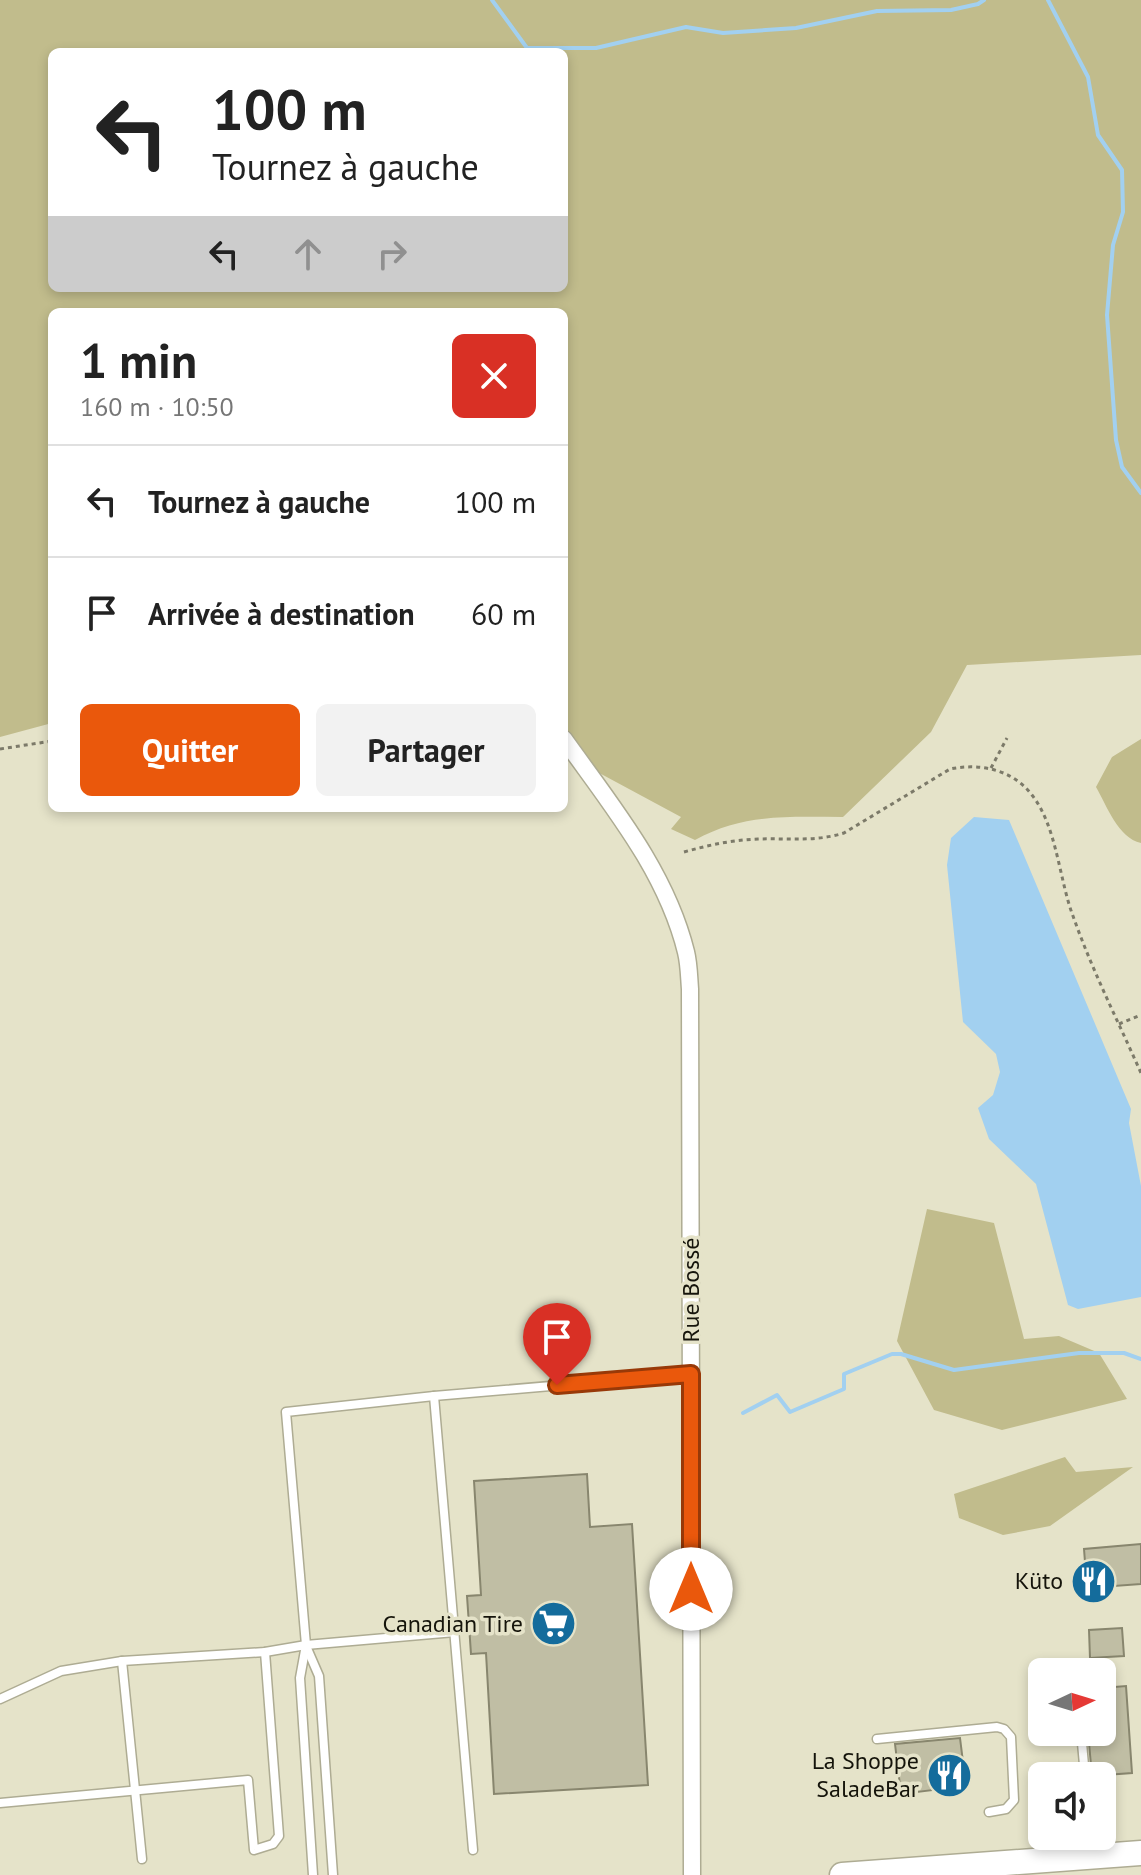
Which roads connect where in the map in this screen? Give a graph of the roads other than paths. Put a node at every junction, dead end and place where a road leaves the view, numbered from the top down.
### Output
1 (568, 745) edge
2 (691, 1374) junction
3 (434, 1396) junction
4 (455, 1632) junction
5 (306, 1645) junction
6 (265, 1652) junction
7 (122, 1661) junction
8 (0, 1699) edge
9 (877, 1739) dead end
10 (135, 1790) junction
11 (0, 1803) edge
12 (989, 1812) dead end
13 (473, 1850) dead end
14 (1141, 1853) edge
15 (142, 1859) dead end
16 (313, 1875) edge
17 (333, 1875) edge
18 (692, 1875) edge
19 (842, 1875) edge

1 - 2 street, Rue Bossé
2 - 3 lane
2 - 18 street, Rue Bossé
3 - 4 lane
3 - 5 lane
4 - 5 lane
4 - 13 lane
5 - 6 lane
5 - 16 lane
5 - 17 lane
6 - 7 lane
6 - 10 lane
7 - 8 lane
7 - 10 lane
9 - 12 lane
10 - 11 lane
10 - 15 lane
14 - 19 main road

